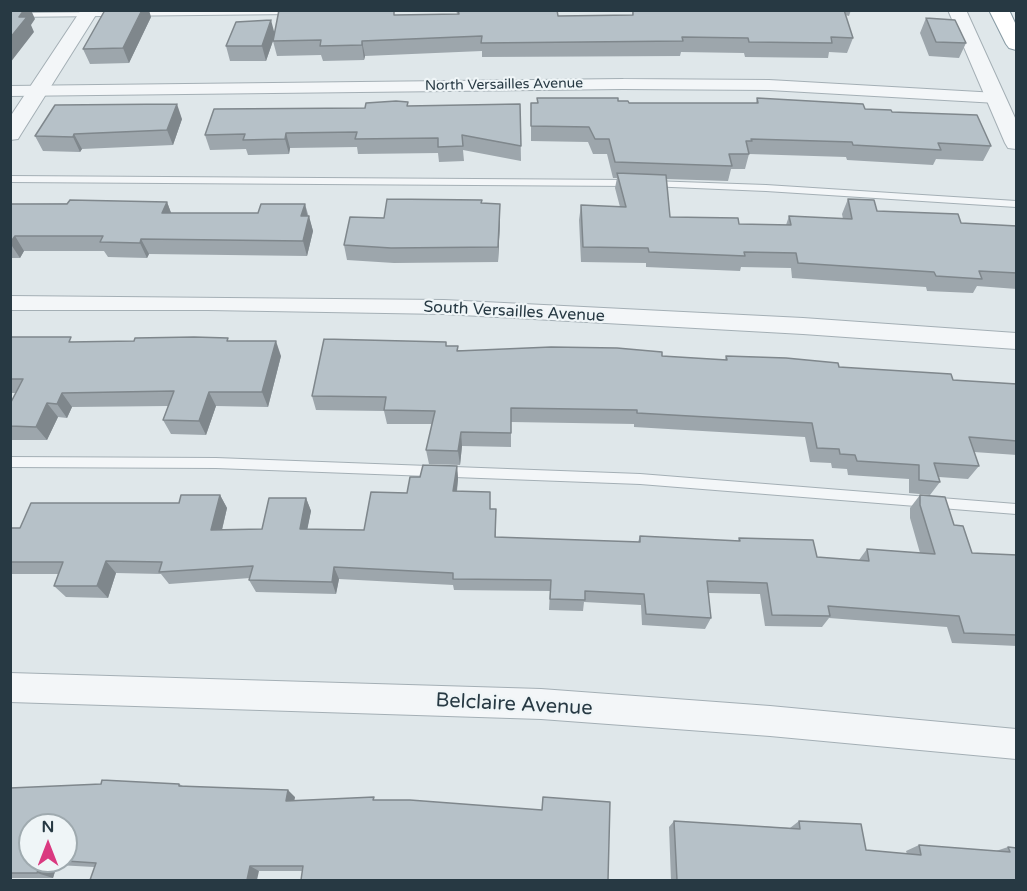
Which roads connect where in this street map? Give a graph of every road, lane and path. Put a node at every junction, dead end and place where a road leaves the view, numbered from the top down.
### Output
1 (957, 10) edge
2 (999, 10) edge
3 (299, 11) edge
4 (89, 12) edge
5 (10, 15) edge
6 (1017, 44) edge
7 (10, 91) edge
8 (38, 91) junction
9 (997, 98) junction
10 (10, 134) edge
11 (1017, 143) edge
12 (10, 179) edge
13 (1017, 204) edge
14 (10, 303) edge
15 (1017, 341) edge
16 (10, 462) edge
17 (1017, 509) edge
18 (10, 687) edge
19 (1017, 744) edge

1 - 9 street
2 - 6 highway
3 - 4 lane
4 - 5 lane
4 - 8 street
7 - 8 street, North Versailles Avenue
8 - 9 street, North Versailles Avenue
8 - 10 street
9 - 11 street
12 - 13 lane
14 - 15 street, South Versailles Avenue
16 - 17 lane
18 - 19 street, Belclaire Avenue

